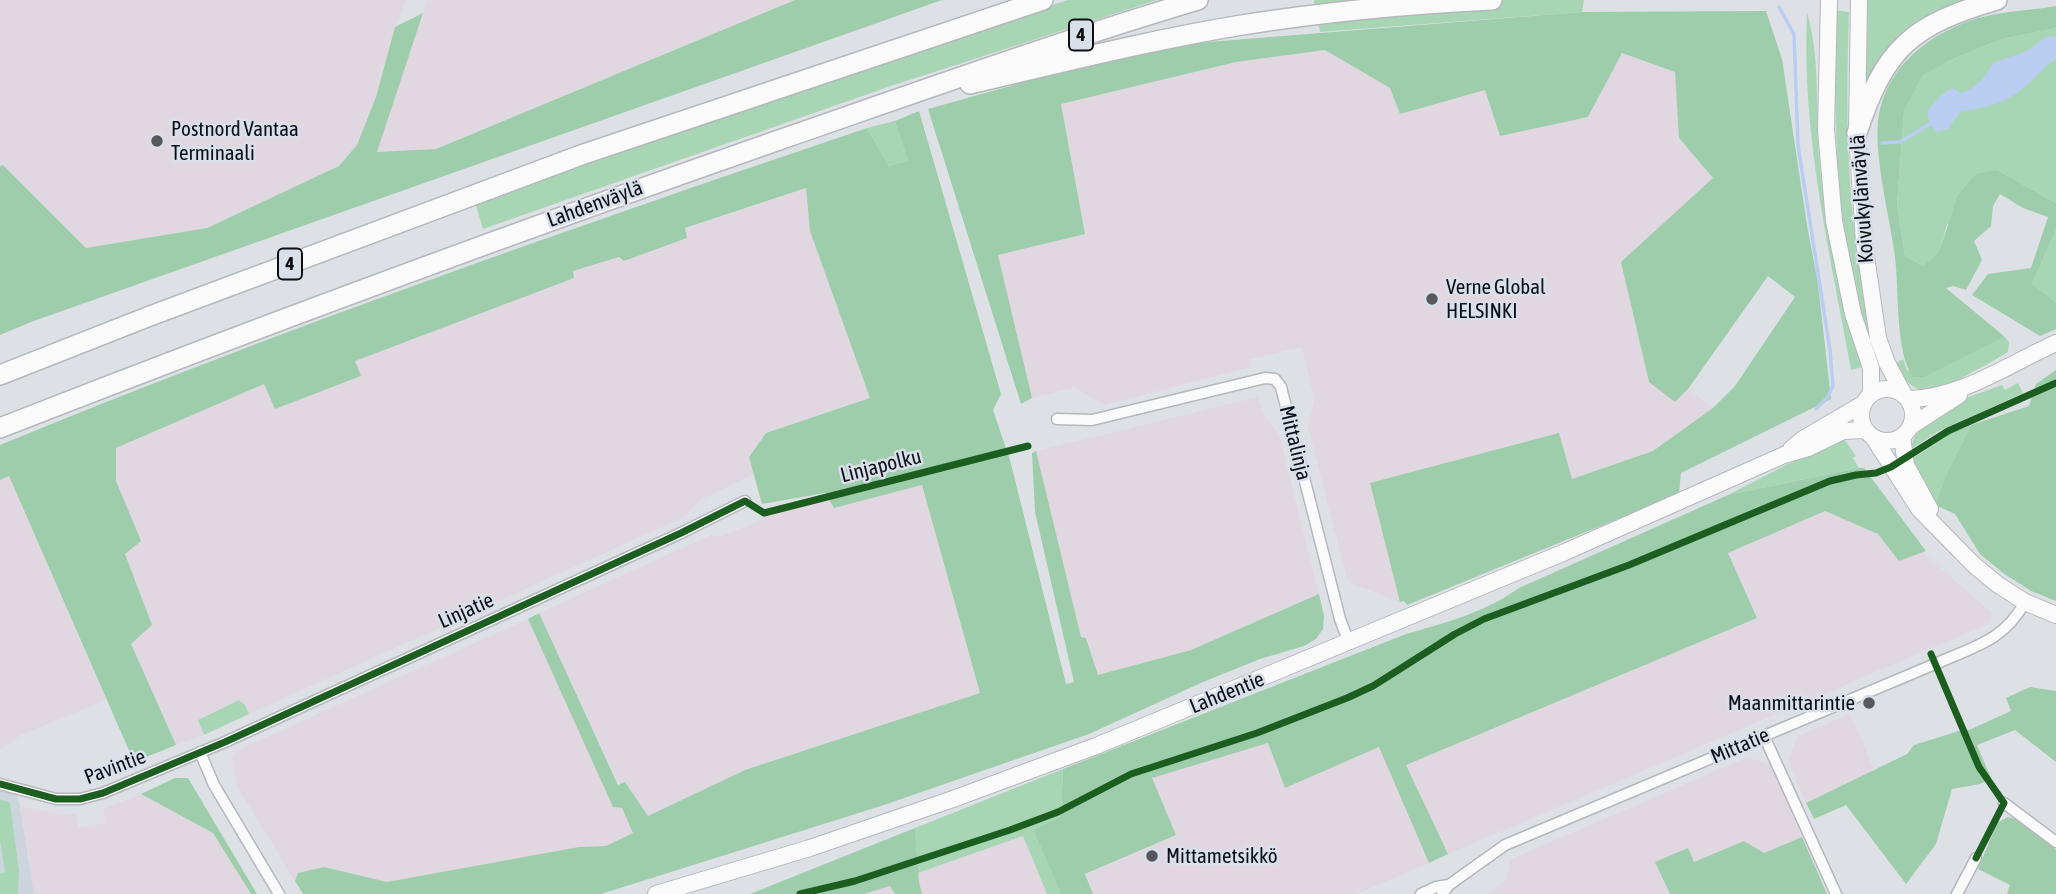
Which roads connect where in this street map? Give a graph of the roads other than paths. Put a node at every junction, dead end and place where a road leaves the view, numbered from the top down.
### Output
1 (1043, 0) edge
2 (1198, 0) edge
3 (1492, 0) edge
4 (1829, 0) edge
5 (1858, 0) edge
6 (1997, 0) edge
7 (877, 106) junction
8 (1857, 133) junction
9 (2056, 343) edge
10 (0, 375) edge
11 (1979, 380) junction
12 (1906, 396) junction
13 (1867, 399) junction
14 (1057, 419) dead end
15 (0, 428) edge
16 (1906, 432) junction
17 (1869, 434) junction
18 (1784, 455) junction
19 (745, 501) dead end
20 (1936, 525) junction
21 (2025, 602) junction
22 (2056, 615) edge
23 (1349, 643) junction
24 (1764, 736) junction
25 (200, 752) junction
26 (0, 784) edge
27 (2004, 803) dead end
28 (2056, 842) edge
29 (1976, 858) dead end
30 (1445, 889) edge
31 (279, 894) edge
32 (656, 894) edge
33 (1421, 894) edge
34 (1836, 894) edge
35 (1957, 894) edge

1 - 10 highway, 4
2 - 7 highway, Lahdenväylä / 4
3 - 7 highway
4 - 13 main road, Koivukylänväylä
5 - 8 main road, Koivukylänväylä
6 - 8 highway
7 - 15 highway, Lahdenväylä / 4
8 - 12 main road, Koivukylänväylä
9 - 11 main road
11 - 12 main road
11 - 16 main road
12 - 13 main road
12 - 16 main road
13 - 17 main road
13 - 18 main road, Lahdentie
14 - 23 street, Mittalinja
16 - 17 main road
16 - 20 main road
17 - 18 main road, Lahdentie
17 - 20 main road
18 - 23 main road, Lahdentie
19 - 25 street, Linjatie
20 - 21 main road
21 - 22 main road
21 - 24 street, Mittatie
23 - 32 main road, Lahdentie
24 - 30 street, Mittatie
24 - 34 street
25 - 26 street, Pavintie
25 - 31 street
27 - 28 street
29 - 35 street
30 - 33 street, Mittatie

